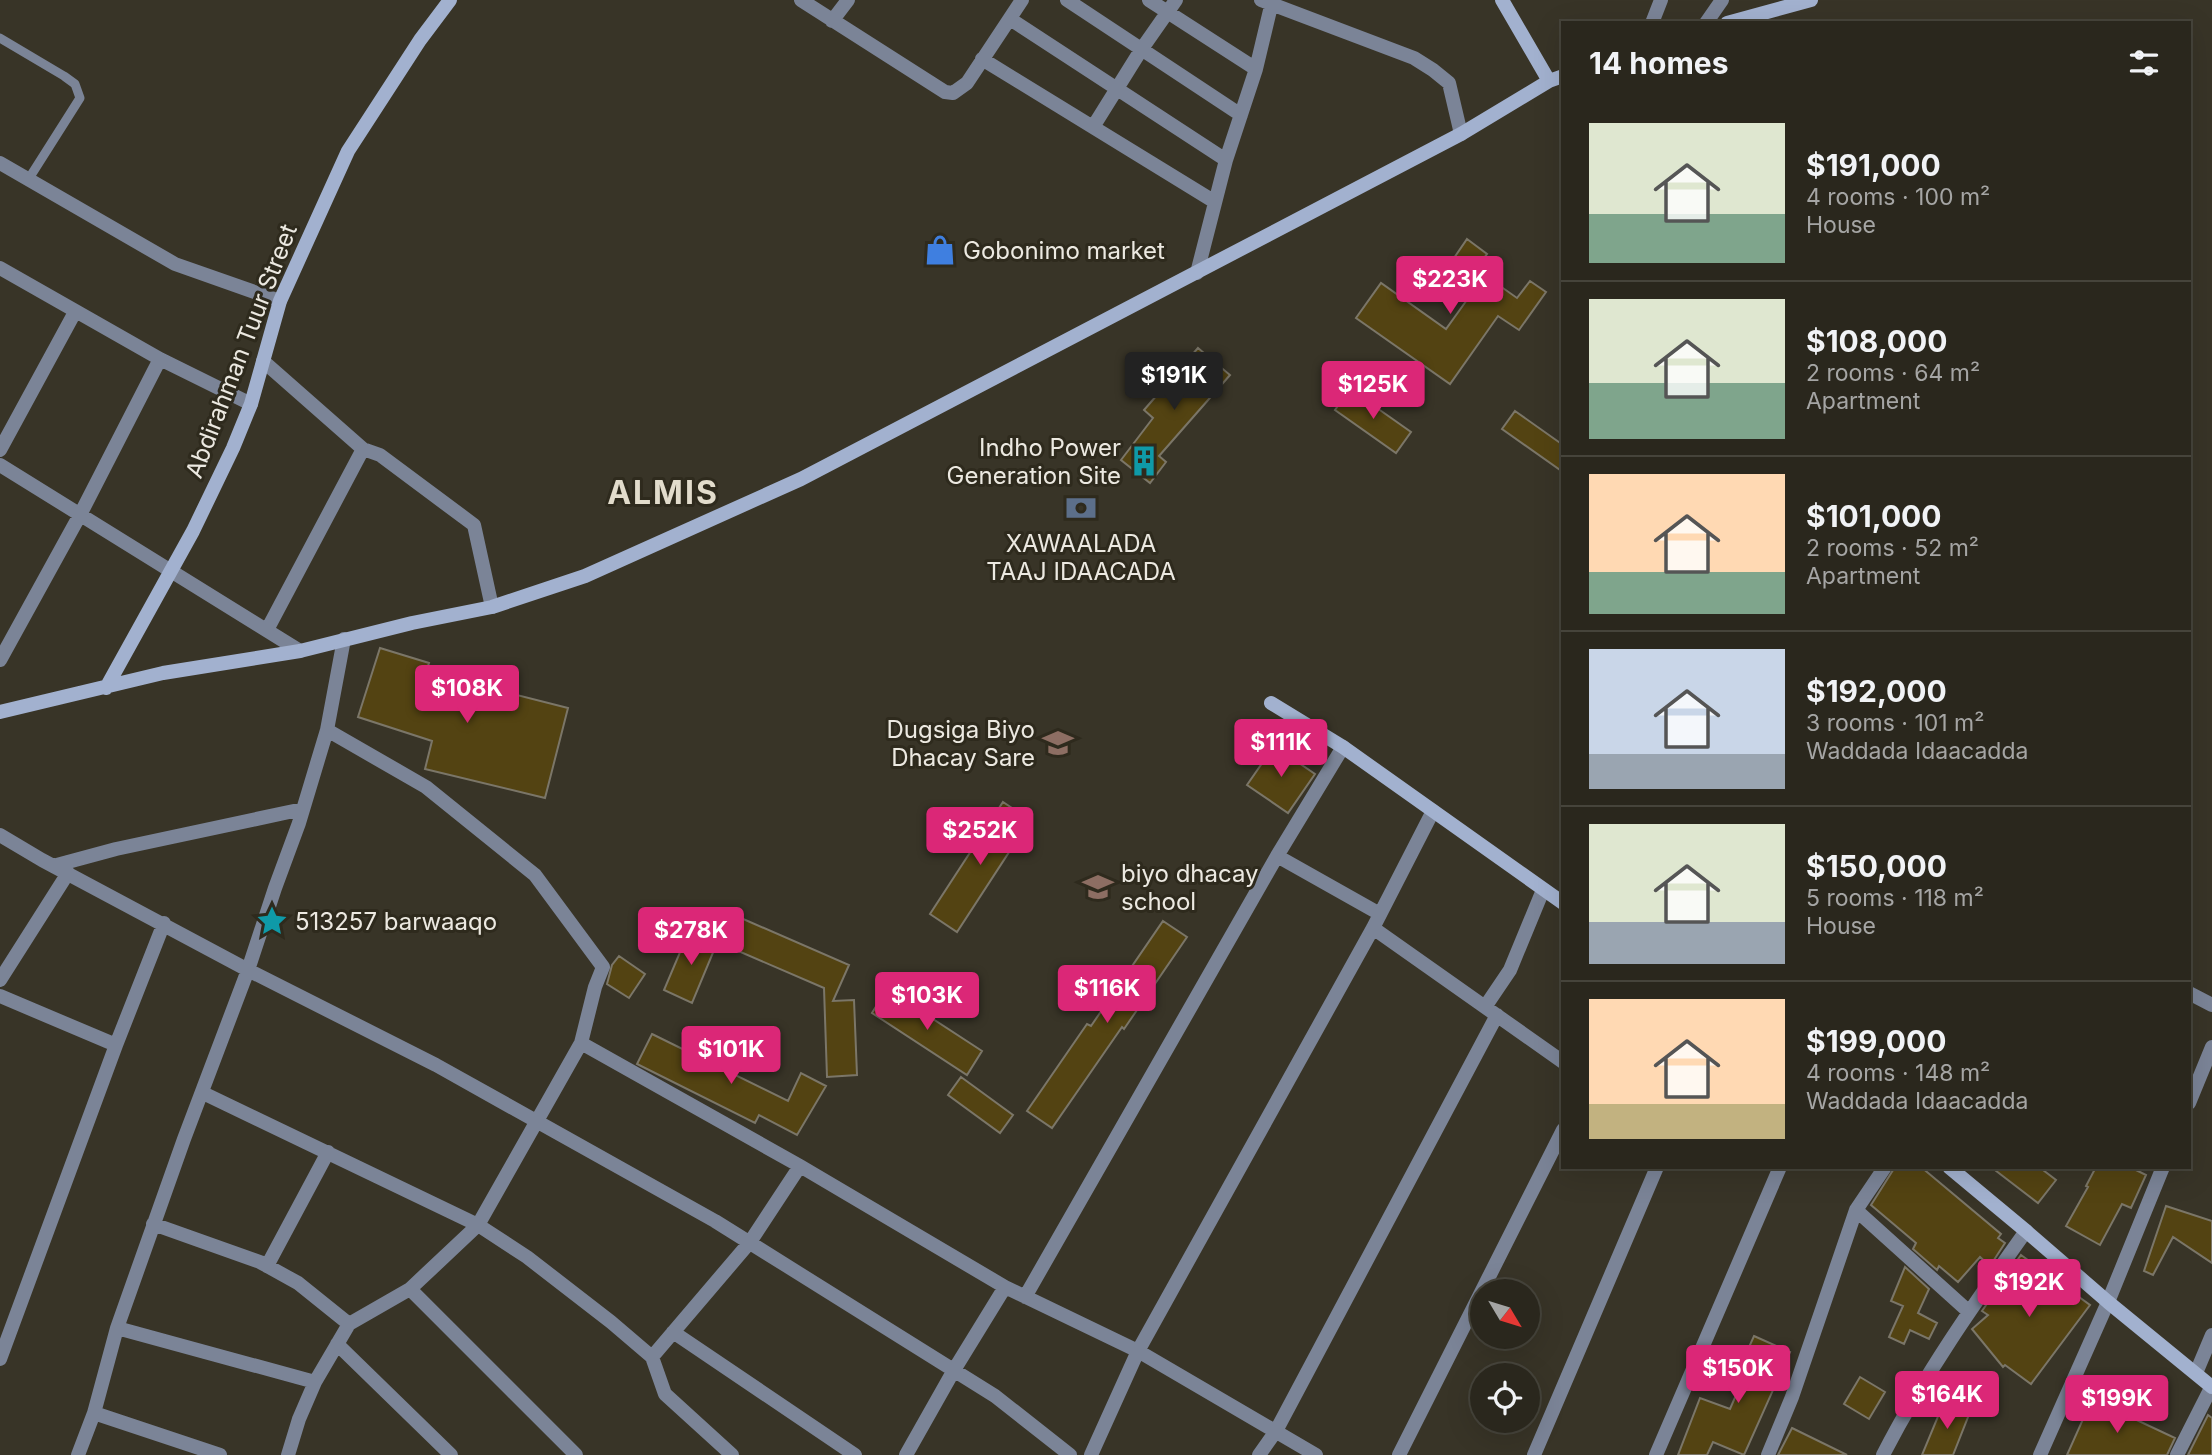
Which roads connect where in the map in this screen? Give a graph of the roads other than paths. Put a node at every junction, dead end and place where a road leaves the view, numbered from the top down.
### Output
1 (450, 0) edge
2 (802, 0) edge
3 (848, 0) edge
4 (1022, 0) edge
5 (1067, 0) edge
6 (1149, 0) edge
7 (1502, 0) edge
8 (1661, 0) edge
9 (1722, 0) edge
10 (1811, 0) edge
11 (1266, 3) edge
12 (1172, 6) edge
13 (1010, 19) junction
14 (832, 21) junction
15 (1653, 21) edge
16 (1707, 21) edge
17 (1734, 21) edge
18 (0, 38) edge
19 (1141, 50) junction
20 (982, 59) junction
21 (1256, 69) junction
22 (1556, 78) edge
23 (1118, 87) junction
24 (1241, 115) junction
25 (1093, 127) junction
26 (1461, 134) junction
27 (1226, 160) junction
28 (0, 163) edge
29 (28, 180) junction
30 (1215, 202) junction
31 (0, 268) edge
32 (1197, 273) junction
33 (281, 301) junction
34 (75, 312) junction
35 (160, 359) junction
36 (263, 361) junction
37 (251, 404) junction
38 (363, 449) junction
39 (0, 450) edge
40 (0, 465) edge
41 (81, 513) junction
42 (172, 571) junction
43 (492, 607) junction
44 (267, 630) junction
45 (344, 639) junction
46 (300, 651) junction
47 (0, 660) edge
48 (106, 688) junction
49 (1271, 702) dead end
50 (0, 712) edge
51 (327, 730) junction
52 (1343, 747) junction
53 (303, 809) junction
54 (1433, 811) junction
55 (0, 835) edge
56 (1277, 856) junction
57 (53, 866) junction
58 (68, 873) junction
59 (1543, 890) junction
60 (1561, 902) edge
61 (1376, 921) junction
62 (164, 923) junction
63 (248, 970) junction
64 (0, 980) edge
65 (2191, 994) edge
66 (0, 996) edge
67 (2212, 1005) edge
68 (1491, 1011) junction
69 (581, 1043) junction
70 (116, 1045) junction
71 (2212, 1047) edge
72 (1561, 1061) edge
73 (203, 1093) junction
74 (2191, 1098) edge
75 (537, 1122) junction
76 (1561, 1134) edge
77 (328, 1152) junction
78 (800, 1166) junction
79 (1656, 1169) edge
80 (1779, 1169) edge
81 (1884, 1169) edge
82 (1951, 1169) edge
83 (2162, 1169) edge
84 (1856, 1210) junction
85 (153, 1224) junction
86 (478, 1225) junction
87 (2026, 1231) junction
88 (750, 1242) junction
89 (267, 1266) junction
90 (1005, 1287) junction
91 (410, 1289) junction
92 (1025, 1297) junction
93 (2108, 1302) junction
94 (1968, 1311) junction
95 (349, 1324) junction
96 (117, 1328) junction
97 (674, 1332) junction
98 (2212, 1335) edge
99 (337, 1344) junction
100 (1138, 1351) junction
101 (652, 1357) junction
102 (0, 1359) edge
103 (954, 1370) junction
104 (2196, 1373) junction
105 (315, 1382) junction
106 (2212, 1386) edge
107 (94, 1413) junction
108 (1276, 1431) junction
109 (78, 1455) edge
110 (220, 1455) edge
111 (288, 1455) edge
112 (450, 1455) edge
113 (576, 1455) edge
114 (732, 1455) edge
115 (855, 1455) edge
116 (906, 1455) edge
117 (1070, 1455) edge
118 (1091, 1455) edge
119 (1259, 1455) edge
120 (1316, 1455) edge
121 (1399, 1455) edge
122 (1534, 1455) edge
123 (1656, 1455) edge
124 (1768, 1455) edge
125 (1883, 1455) edge
126 (2040, 1455) edge
127 (2177, 1455) edge

1 - 33 main road, Abdirahman Tuur Street
2 - 14 street
3 - 14 street
4 - 13 street
5 - 19 street
6 - 12 street
7 - 22 main road
8 - 15 street
9 - 16 street
10 - 17 main road
11 - 21 street
11 - 26 street
12 - 19 street
12 - 21 street
13 - 20 street
13 - 23 street
14 - 20 street
18 - 29 lane
19 - 23 street
19 - 24 street
20 - 25 street
21 - 24 street
22 - 26 main road
23 - 25 street
23 - 27 street
24 - 27 street
25 - 30 street
26 - 32 main road
27 - 30 street
28 - 29 street
29 - 33 street
30 - 32 street
31 - 34 street
32 - 43 main road
33 - 36 main road, Abdirahman Tuur Street
34 - 35 street
34 - 39 street
35 - 37 street
35 - 41 street
36 - 37 main road, Abdirahman Tuur Street
36 - 38 street
37 - 42 main road, Abdirahman Tuur Street
38 - 43 street
38 - 44 street
40 - 41 street
41 - 42 street
41 - 47 street
42 - 44 street
42 - 48 main road, Abdirahman Tuur Street
43 - 45 main road
44 - 46 street
45 - 46 main road
45 - 51 street
46 - 48 main road
48 - 50 main road
49 - 52 main road
51 - 53 street
51 - 69 street
52 - 54 main road
52 - 56 street
53 - 57 street
53 - 63 street
54 - 59 main road
54 - 61 street
55 - 57 street
56 - 61 street
56 - 92 street
57 - 58 street
58 - 62 street
58 - 64 street
59 - 60 main road
59 - 68 street
61 - 68 street
61 - 100 street
62 - 63 street
62 - 70 street
63 - 73 street
63 - 75 street
65 - 67 street
66 - 70 street
68 - 72 street
68 - 108 street
69 - 75 street
69 - 78 street
70 - 102 street
71 - 74 street
73 - 77 street
73 - 85 street
75 - 86 street
75 - 88 street
76 - 121 street
77 - 86 street
77 - 89 street
78 - 88 street
78 - 90 street
79 - 122 street
80 - 123 street
81 - 84 street
82 - 87 main road
83 - 93 street
84 - 94 street
84 - 124 street
85 - 89 street
85 - 96 street
86 - 91 street
86 - 101 street
87 - 93 main road
87 - 94 street
88 - 97 street
88 - 103 street
89 - 95 street
90 - 92 street
90 - 103 street
91 - 95 street
91 - 113 street
92 - 100 street
93 - 104 main road
93 - 126 street
94 - 125 street
95 - 99 street
96 - 105 street
96 - 107 street
97 - 101 street
97 - 115 street
98 - 104 street
99 - 105 street
99 - 112 street
100 - 108 street
100 - 118 street
101 - 114 street
103 - 116 street
103 - 117 street
104 - 106 main road
105 - 111 street
106 - 127 street
107 - 109 street
107 - 110 street
108 - 119 street
108 - 120 street

